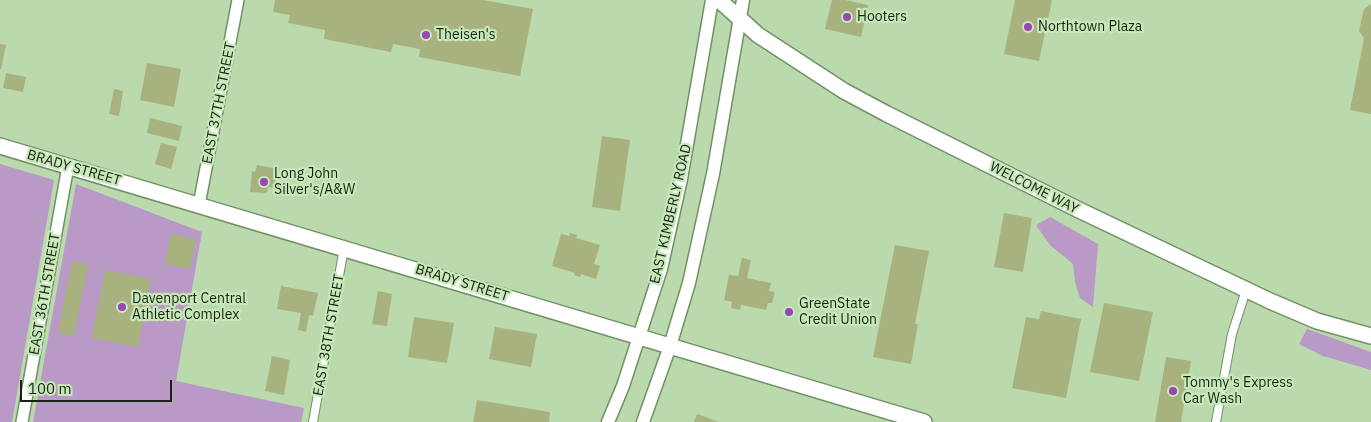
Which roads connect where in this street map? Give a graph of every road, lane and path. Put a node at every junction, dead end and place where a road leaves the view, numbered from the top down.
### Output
1 (238, 0) edge
2 (712, 0) edge
3 (719, 0) edge
4 (744, 0) edge
5 (740, 19) junction
6 (0, 146) edge
7 (68, 166) junction
8 (199, 205) junction
9 (344, 248) junction
10 (1246, 290) junction
11 (640, 336) junction
12 (1371, 336) edge
13 (670, 346) junction
14 (22, 422) edge
15 (313, 422) edge
16 (608, 422) edge
17 (643, 422) edge
18 (924, 422) edge
19 (1216, 422) edge

1 - 8 street, EAST 37TH STREET
2 - 11 main road, EAST KIMBERLY ROAD
3 - 5 highway, WELCOME WAY
4 - 5 main road
5 - 10 highway, WELCOME WAY
5 - 13 main road
6 - 7 highway, BRADY STREET
7 - 8 highway, BRADY STREET
7 - 14 street, EAST 36TH STREET
8 - 9 highway, BRADY STREET
9 - 11 highway, BRADY STREET
9 - 15 street, EAST 38TH STREET
10 - 12 highway, WELCOME WAY
10 - 19 street
11 - 13 highway, BRADY STREET
11 - 16 main road, EAST KIMBERLY ROAD
13 - 17 main road
13 - 18 highway, BRADY STREET

